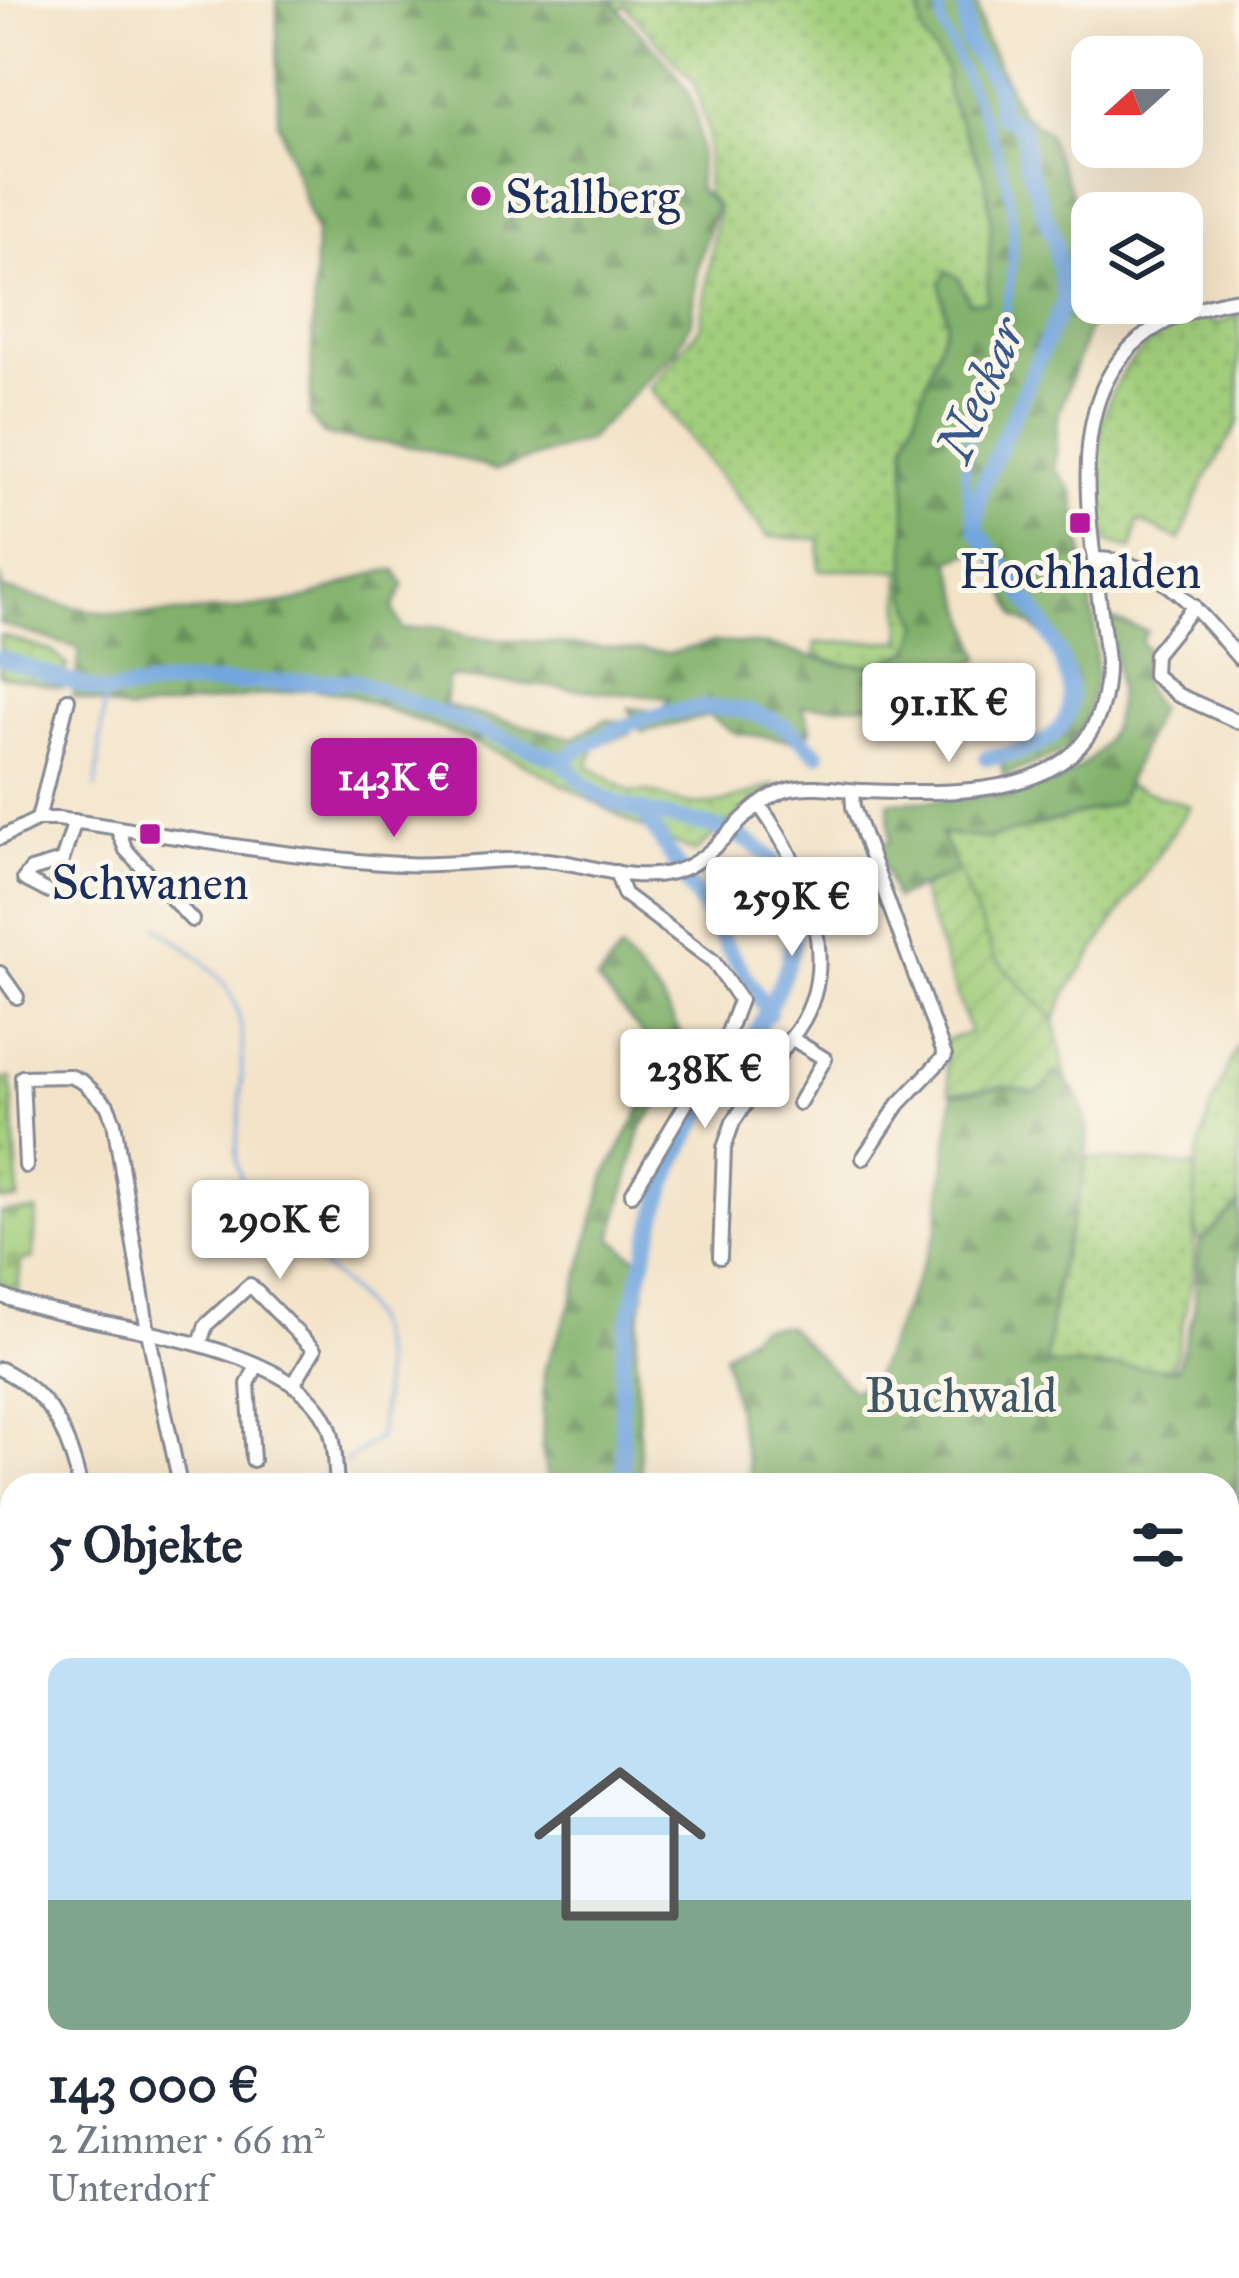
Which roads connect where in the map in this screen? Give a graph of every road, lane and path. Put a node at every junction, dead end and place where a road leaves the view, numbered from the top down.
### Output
1 (1239, 298) edge
2 (1094, 559) junction
3 (1194, 606) junction
4 (1239, 658) edge
5 (68, 699) dead end
6 (1239, 722) edge
7 (852, 791) junction
8 (760, 806) junction
9 (38, 819) junction
10 (75, 821) junction
11 (117, 828) junction
12 (0, 838) edge
13 (616, 872) junction
14 (46, 891) dead end
15 (192, 920) dead end
16 (0, 973) edge
17 (17, 997) dead end
18 (791, 1038) junction
19 (800, 1103) dead end
20 (863, 1158) dead end
21 (26, 1166) dead end
22 (632, 1194) dead end
23 (720, 1257) dead end
24 (0, 1294) edge
25 (148, 1332) junction
26 (200, 1345) junction
27 (256, 1367) junction
28 (0, 1369) edge
29 (293, 1385) junction
30 (253, 1460) dead end
31 (77, 1473) edge
32 (177, 1473) edge
33 (335, 1473) edge

1 - 2 street
2 - 3 street
2 - 7 street
3 - 4 street
3 - 6 street
5 - 9 street
7 - 8 street
7 - 20 street
8 - 13 street
8 - 18 street
9 - 10 street
9 - 12 street
10 - 11 street
10 - 14 street
11 - 13 street
11 - 15 street
13 - 22 street
16 - 17 street
18 - 19 street
18 - 23 street
21 - 25 street
24 - 25 street
25 - 26 street
25 - 32 street
26 - 27 street
26 - 29 street
27 - 29 street
27 - 30 street
28 - 31 street
29 - 33 street

